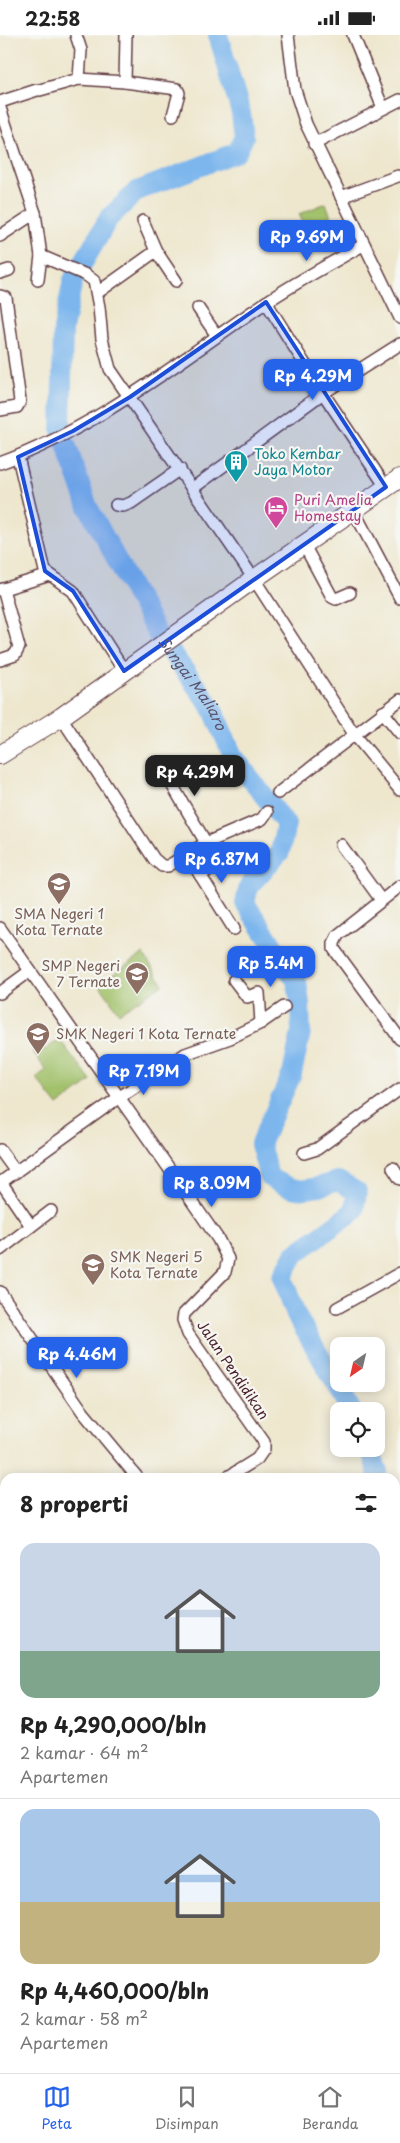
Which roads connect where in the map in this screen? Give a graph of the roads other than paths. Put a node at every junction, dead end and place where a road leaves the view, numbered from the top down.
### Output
1 (76, 35) edge
2 (126, 35) edge
3 (288, 35) edge
4 (353, 35) edge
5 (80, 79) junction
6 (125, 82) junction
7 (400, 100) edge
8 (0, 102) edge
9 (383, 108) junction
10 (0, 109) edge
11 (173, 115) dead end
12 (314, 143) junction
13 (398, 176) dead end
14 (341, 197) junction
15 (36, 213) junction
16 (143, 221) dead end
17 (0, 236) edge
18 (363, 245) junction
19 (156, 251) junction
20 (41, 256) junction
21 (38, 280) dead end
22 (176, 281) dead end
23 (97, 293) junction
24 (0, 296) edge
25 (266, 302) junction
26 (198, 308) dead end
27 (400, 318) edge
28 (217, 336) junction
29 (400, 344) edge
30 (323, 393) junction
31 (130, 397) junction
32 (0, 411) edge
33 (18, 457) junction
34 (1, 461) edge
35 (180, 469) junction
36 (393, 482) edge
37 (193, 488) junction
38 (116, 505) dead end
39 (354, 511) junction
40 (304, 545) junction
41 (50, 575) junction
42 (254, 579) junction
43 (2, 590) edge
44 (350, 593) dead end
45 (400, 599) edge
46 (0, 660) edge
47 (124, 671) junction
48 (400, 699) edge
49 (383, 712) junction
50 (61, 717) junction
51 (400, 733) edge
52 (354, 734) junction
53 (0, 755) edge
54 (160, 764) dead end
55 (188, 768) dead end
56 (169, 779) junction
57 (400, 789) edge
58 (278, 793) dead end
59 (267, 812) dead end
60 (206, 843) junction
61 (341, 845) dead end
62 (187, 854) junction
63 (236, 855) dead end
64 (200, 875) junction
65 (400, 886) edge
66 (381, 900) junction
67 (0, 928) edge
68 (234, 929) dead end
69 (30, 971) junction
70 (234, 980) dead end
71 (0, 993) edge
72 (284, 1007) dead end
73 (261, 1023) junction
74 (400, 1039) edge
75 (400, 1089) edge
76 (118, 1097) junction
77 (0, 1150) edge
78 (304, 1153) dead end
79 (393, 1168) dead end
80 (16, 1172) junction
81 (400, 1179) edge
82 (1, 1183) edge
83 (51, 1211) dead end
84 (31, 1226) junction
85 (0, 1250) edge
86 (400, 1273) edge
87 (0, 1292) edge
88 (337, 1308) dead end
89 (134, 1473) edge
90 (234, 1473) edge

1 - 5 street
2 - 6 street
3 - 12 street
4 - 9 street
5 - 6 street
5 - 8 street
6 - 11 street
7 - 9 street
9 - 12 street
10 - 15 street
12 - 14 street
13 - 14 street
14 - 18 street
15 - 17 street
15 - 20 street
16 - 19 street
18 - 25 street
18 - 27 street
19 - 22 street
19 - 23 street
20 - 21 street
20 - 23 street
23 - 31 street
24 - 32 street
25 - 28 street
25 - 30 street
26 - 28 street
28 - 31 street
29 - 30 street
30 - 36 street
30 - 37 street
31 - 33 street
31 - 35 street
33 - 34 street
33 - 41 street
35 - 37 street
35 - 38 street
36 - 39 highway
37 - 42 street
39 - 40 highway
39 - 45 street
40 - 42 highway
40 - 44 street
41 - 43 street
41 - 47 street
42 - 47 highway
42 - 52 street
43 - 46 street
47 - 50 highway
48 - 49 street
49 - 51 street
49 - 52 street
50 - 53 highway
50 - 62 street
52 - 57 street
52 - 58 street
54 - 56 street
55 - 56 street
56 - 60 street
59 - 60 street
60 - 62 street
61 - 66 street
62 - 64 street
63 - 64 street
64 - 68 street
65 - 66 street
66 - 74 street
67 - 69 street, Jalan Pendidikan
69 - 71 street
69 - 76 street, Jalan Pendidikan
70 - 73 street
72 - 73 street
73 - 76 street
75 - 78 street
76 - 80 street
76 - 90 street, Jalan Pendidikan
77 - 80 street
79 - 81 street
80 - 82 street
82 - 84 street
83 - 84 street
84 - 85 street
86 - 88 street
87 - 89 street

